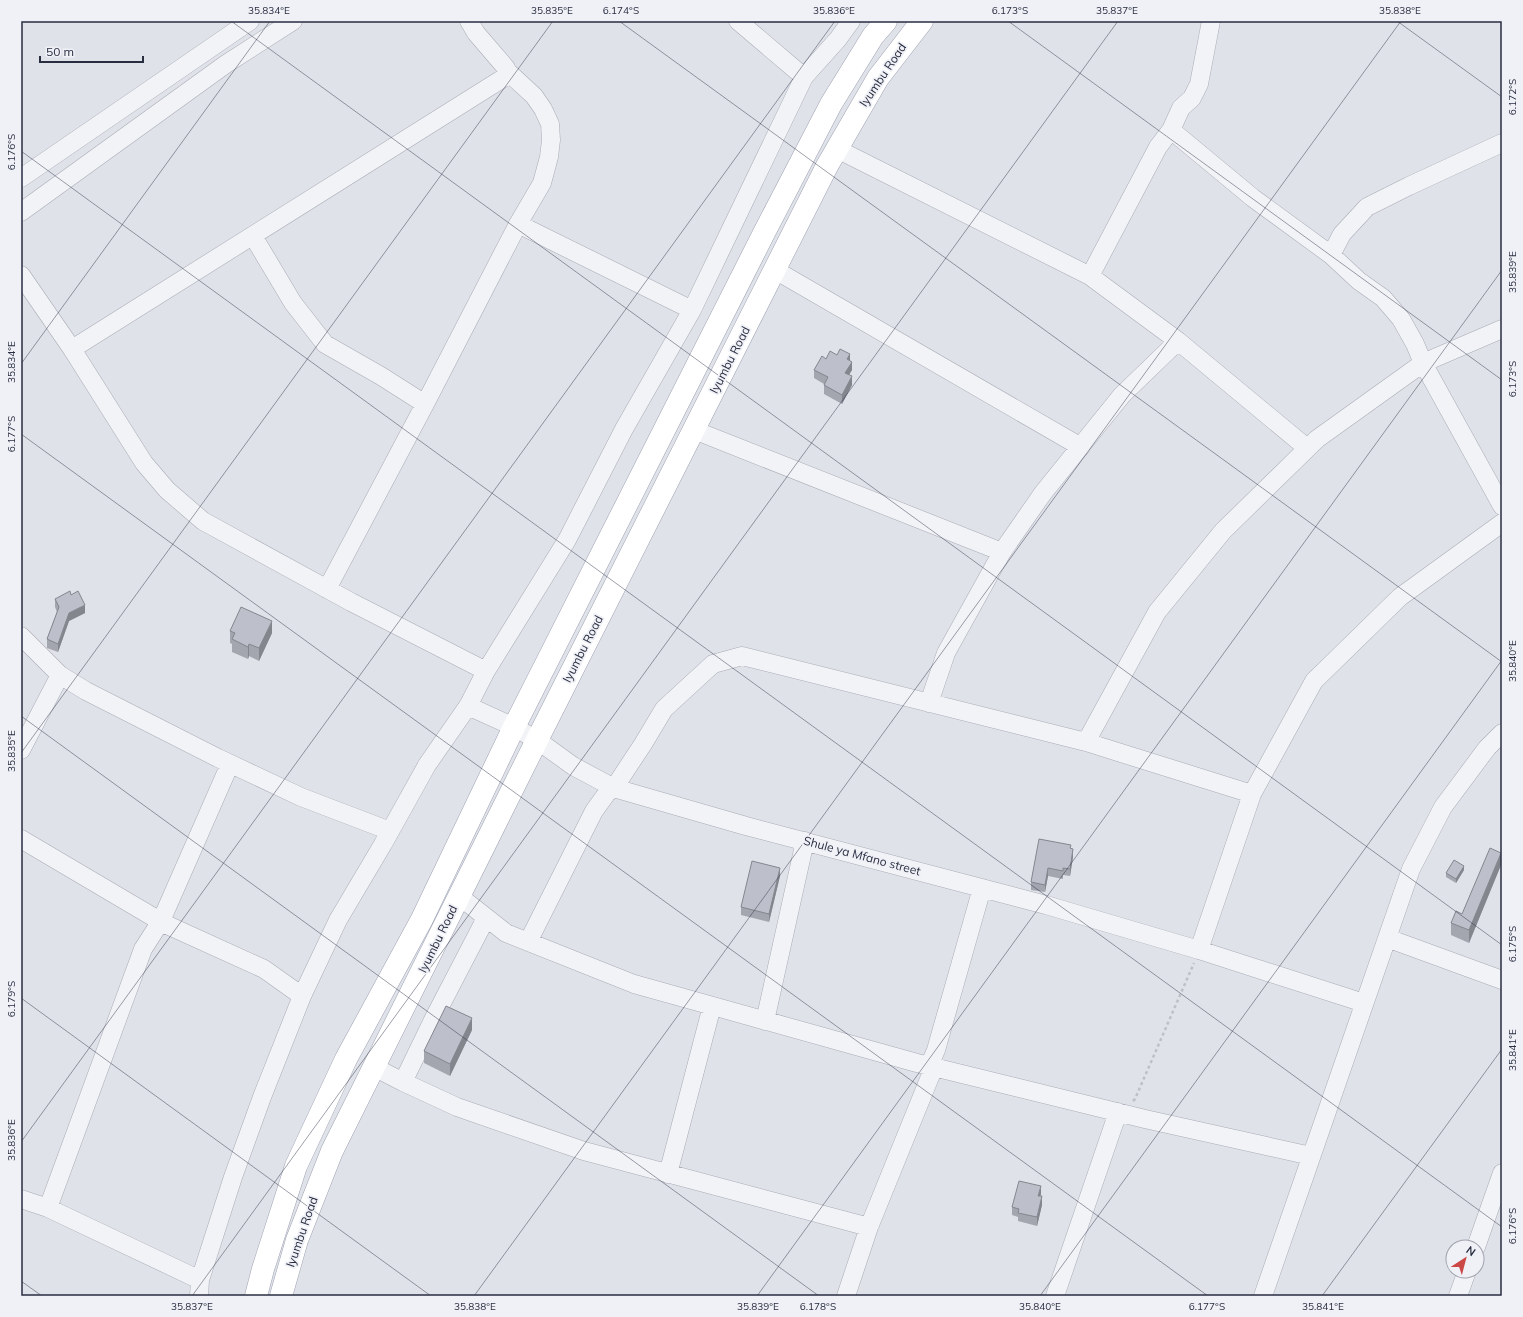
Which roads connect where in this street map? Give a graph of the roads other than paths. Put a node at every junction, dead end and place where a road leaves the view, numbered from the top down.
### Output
1 (250, 21) edge
2 (293, 21) edge
3 (469, 21) edge
4 (738, 21) edge
5 (851, 21) edge
6 (886, 21) edge
7 (922, 21) edge
8 (1211, 21) edge
9 (506, 70) junction
10 (804, 76) junction
11 (1171, 130) junction
12 (1502, 143) edge
13 (837, 149) junction
14 (21, 178) edge
15 (21, 212) edge
16 (518, 224) junction
17 (253, 236) junction
18 (1331, 255) junction
19 (775, 270) junction
20 (21, 275) edge
21 (1090, 276) junction
22 (692, 310) junction
23 (1502, 329) edge
24 (1178, 340) junction
25 (72, 349) junction
26 (1423, 363) junction
27 (425, 404) junction
28 (694, 430) junction
29 (1081, 447) junction
30 (1307, 448) junction
31 (1502, 506) edge
32 (1502, 523) edge
33 (1002, 552) junction
34 (327, 589) junction
35 (21, 636) edge
36 (486, 671) junction
37 (60, 675) junction
38 (929, 703) junction
39 (468, 706) junction
40 (514, 727) junction
41 (1502, 733) edge
42 (537, 740) junction
43 (1086, 742) junction
44 (21, 750) edge
45 (230, 764) junction
46 (614, 788) junction
47 (1252, 794) junction
48 (390, 831) junction
49 (21, 838) edge
50 (805, 841) junction
51 (982, 888) junction
52 (459, 896) junction
53 (486, 918) junction
54 (161, 921) junction
55 (1387, 938) junction
56 (528, 942) junction
57 (1199, 950) junction
58 (1502, 980) edge
59 (302, 996) junction
60 (1364, 1003) junction
61 (712, 1006) junction
62 (765, 1021) junction
63 (374, 1067) junction
64 (931, 1067) junction
65 (403, 1082) junction
66 (1118, 1112) junction
67 (1311, 1156) junction
68 (1502, 1173) edge
69 (668, 1174) junction
70 (21, 1199) edge
71 (48, 1208) junction
72 (869, 1227) junction
73 (1479, 1239) edge
74 (1464, 1279) edge
75 (200, 1288) edge
76 (256, 1296) edge
77 (281, 1296) edge
78 (846, 1296) edge
79 (1055, 1296) edge
80 (1263, 1296) edge
81 (1458, 1296) edge

1 - 14 street
2 - 15 street
3 - 9 street
4 - 10 street
5 - 10 street
6 - 40 main road, Iyumbu Road
7 - 13 main road, Iyumbu Road
8 - 11 street
9 - 16 street
9 - 17 street
10 - 22 street
11 - 18 street
11 - 21 street
12 - 18 street
13 - 19 main road, Iyumbu Road
13 - 21 street
16 - 22 street
16 - 27 street
17 - 25 street
17 - 27 street
18 - 26 street
19 - 28 main road, Iyumbu Road
19 - 29 street
20 - 25 street
21 - 24 street
22 - 36 street
23 - 26 street
24 - 29 street
24 - 30 street
25 - 34 street
26 - 30 street
26 - 31 street
27 - 34 street
28 - 33 street
28 - 42 main road, Iyumbu Road
29 - 33 street
30 - 43 street
32 - 47 street
33 - 38 street
34 - 36 street
35 - 37 street
36 - 39 street
37 - 44 street
37 - 45 street
38 - 43 street
38 - 46 street
39 - 40 street, Shule ya Mfano street
39 - 48 street
40 - 42 street, Shule ya Mfano street
40 - 76 main road, Iyumbu Road
41 - 55 street
42 - 46 street, Shule ya Mfano street
42 - 52 main road, Iyumbu Road
43 - 47 street
45 - 48 street
45 - 54 street
46 - 50 street, Shule ya Mfano street
46 - 56 street
47 - 57 street
48 - 59 street
49 - 54 street
50 - 51 street, Shule ya Mfano street
50 - 62 street
51 - 57 street, Shule ya Mfano street
51 - 64 street
52 - 53 street
52 - 63 main road, Iyumbu Road
53 - 56 street
53 - 65 street
54 - 59 street
54 - 71 street
55 - 58 street
55 - 60 street
56 - 61 street
57 - 60 street, Shule ya Mfano street
59 - 75 street
60 - 67 street
61 - 62 street
61 - 69 street
62 - 64 street
63 - 65 street
63 - 77 main road, Iyumbu Road
64 - 66 street
64 - 72 street
65 - 69 street
66 - 67 street
66 - 79 street
67 - 80 street
68 - 73 street
69 - 72 street
70 - 71 street
71 - 75 street
72 - 78 street
74 - 81 street

